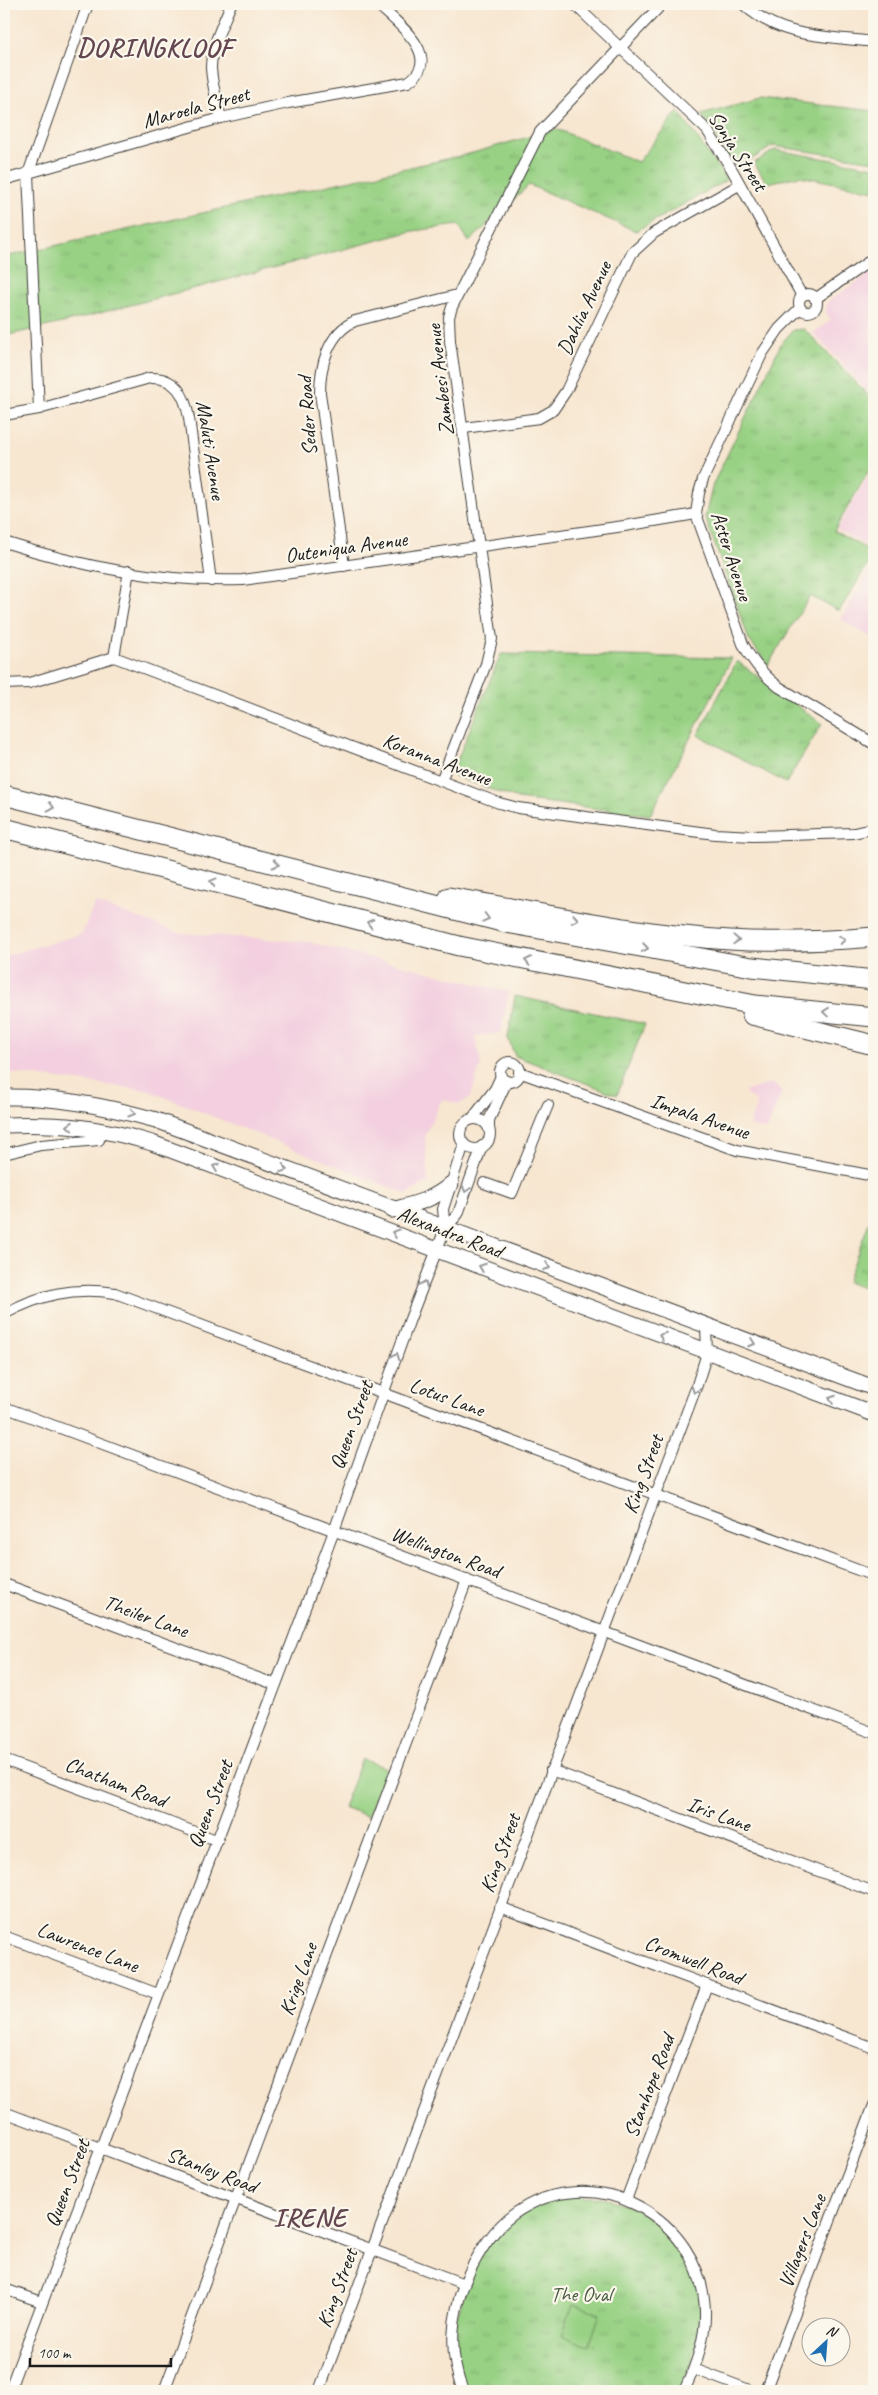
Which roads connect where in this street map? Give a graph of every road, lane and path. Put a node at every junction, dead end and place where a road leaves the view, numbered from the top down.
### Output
1 (88, 4) edge
2 (230, 4) edge
3 (377, 4) edge
4 (574, 4) edge
5 (662, 4) edge
6 (743, 4) edge
7 (874, 42) edge
8 (620, 47) junction
9 (221, 118) junction
10 (28, 174) junction
11 (4, 180) edge
12 (740, 185) junction
13 (874, 258) edge
14 (457, 295) junction
15 (802, 296) junction
16 (815, 299) junction
17 (800, 308) junction
18 (39, 408) junction
19 (4, 415) edge
20 (464, 428) junction
21 (696, 514) junction
22 (4, 542) edge
23 (480, 546) junction
24 (344, 566) junction
25 (129, 571) junction
26 (211, 582) junction
27 (114, 657) junction
28 (4, 684) edge
29 (874, 744) edge
30 (441, 780) junction
31 (4, 795) edge
32 (874, 825) edge
33 (4, 828) edge
34 (320, 876) junction
35 (874, 937) edge
36 (551, 966) junction
37 (874, 980) edge
38 (874, 1017) edge
39 (874, 1045) edge
40 (520, 1072) junction
41 (504, 1079) junction
42 (4, 1097) edge
43 (548, 1105) dead end
44 (472, 1119) junction
45 (4, 1125) edge
46 (489, 1130) junction
47 (99, 1140) dead end
48 (464, 1144) junction
49 (482, 1146) junction
50 (4, 1154) edge
51 (874, 1176) edge
52 (484, 1183) dead end
53 (451, 1184) junction
54 (392, 1210) junction
55 (445, 1229) junction
56 (437, 1249) junction
57 (4, 1314) edge
58 (706, 1326) junction
59 (707, 1353) junction
60 (874, 1388) edge
61 (382, 1393) junction
62 (4, 1407) edge
63 (874, 1414) edge
64 (656, 1494) junction
65 (334, 1531) junction
66 (874, 1576) edge
67 (467, 1580) junction
68 (4, 1584) edge
69 (605, 1631) junction
70 (274, 1684) junction
71 (874, 1732) edge
72 (4, 1760) edge
73 (551, 1770) junction
74 (216, 1840) junction
75 (874, 1892) edge
76 (500, 1907) junction
77 (4, 1936) edge
78 (707, 1985) junction
79 (158, 1994) junction
80 (874, 2048) edge
81 (874, 2104) edge
82 (4, 2112) edge
83 (100, 2148) junction
84 (236, 2199) junction
85 (626, 2200) junction
86 (372, 2249) junction
87 (464, 2284) junction
88 (4, 2289) edge
89 (42, 2302) junction
90 (694, 2369) junction
91 (9, 2391) edge
92 (164, 2391) edge
93 (319, 2391) edge
94 (462, 2391) edge
95 (684, 2391) edge
96 (752, 2391) edge
97 (765, 2391) edge

1 - 10 street
2 - 9 street
3 - 9 street, Maroela Street
4 - 8 street, Sonja Street
5 - 8 street, Zambesi Avenue
6 - 7 street
8 - 12 street, Sonja Street
8 - 14 street, Zambesi Avenue
9 - 10 street, Maroela Street
10 - 11 street, Maroela Street
10 - 18 street
12 - 15 street, Sonja Street
12 - 20 street, Dahlia Avenue
13 - 16 street
14 - 20 street, Zambesi Avenue
14 - 24 street, Seder Road
15 - 16 street
15 - 17 street
16 - 17 street
17 - 21 street, Aster Avenue
18 - 19 street, Maluti Avenue
18 - 26 street, Maluti Avenue
20 - 23 street, Zambesi Avenue
21 - 23 street, Outeniqua Avenue
21 - 29 street, Aster Avenue
22 - 25 street, Outeniqua Avenue
23 - 24 street, Outeniqua Avenue
23 - 30 street, Zambesi Avenue
24 - 26 street, Outeniqua Avenue
25 - 26 street, Outeniqua Avenue
25 - 27 street
27 - 28 street
27 - 30 street, Koranna Avenue
30 - 32 street, Koranna Avenue
31 -> 34 highway
36 -> 33 highway
34 -> 35 highway
34 -> 37 highway
38 -> 36 highway
36 - 39 highway
40 - 41 street
40 - 41 street
40 - 51 street, Impala Avenue
41 - 44 street
41 - 46 street
42 -> 54 main road, Alexandra Road
43 - 52 street
44 - 46 street
44 - 48 street
56 -> 45 main road, Alexandra Road
46 - 49 street
47 - 50 street
48 - 49 street
48 - 53 street
49 -> 55 street
53 - 54 main road
53 - 55 street
54 - 55 main road, Alexandra Road
55 - 56 street, Queen Street
55 -> 58 main road, Alexandra Road
59 -> 56 main road, Alexandra Road
61 -> 56 street, Queen Street
57 - 61 street, Lotus Lane
58 - 59 street, King Street
58 -> 60 main road, Alexandra Road
63 -> 59 main road, Alexandra Road
59 -> 64 street, King Street
61 - 64 street, Lotus Lane
61 - 65 street, Queen Street
62 - 65 street, Wellington Road
64 - 66 street, Lotus Lane
64 - 69 street, King Street
65 - 67 street, Wellington Road
65 - 70 street, Queen Street
67 - 69 street, Wellington Road
67 - 84 street, Krige Lane
68 - 70 street, Theiler Lane
69 - 71 street, Wellington Road
69 - 73 street, King Street
70 - 74 street, Queen Street
72 - 74 street, Chatham Road
73 - 75 street, Iris Lane
73 - 76 street, King Street
74 - 79 street, Queen Street
76 - 78 street, Cromwell Road
76 - 86 street, King Street
77 - 79 street, Lawrence Lane
78 - 80 street, Cromwell Road
78 - 85 street, Stanhope Road
79 - 83 street, Queen Street
81 - 97 street, Villagers Lane
82 - 83 street, Stanley Road
83 - 84 street, Stanley Road
83 - 89 street, Queen Street
84 - 86 street, Stanley Road
84 - 92 street, Krige Lane
85 - 87 street
85 - 90 street
86 - 87 street, Stanley Road
86 - 93 street, King Street
87 - 94 street
88 - 89 street
89 - 91 street, Queen Street
90 - 95 street
90 - 96 street

